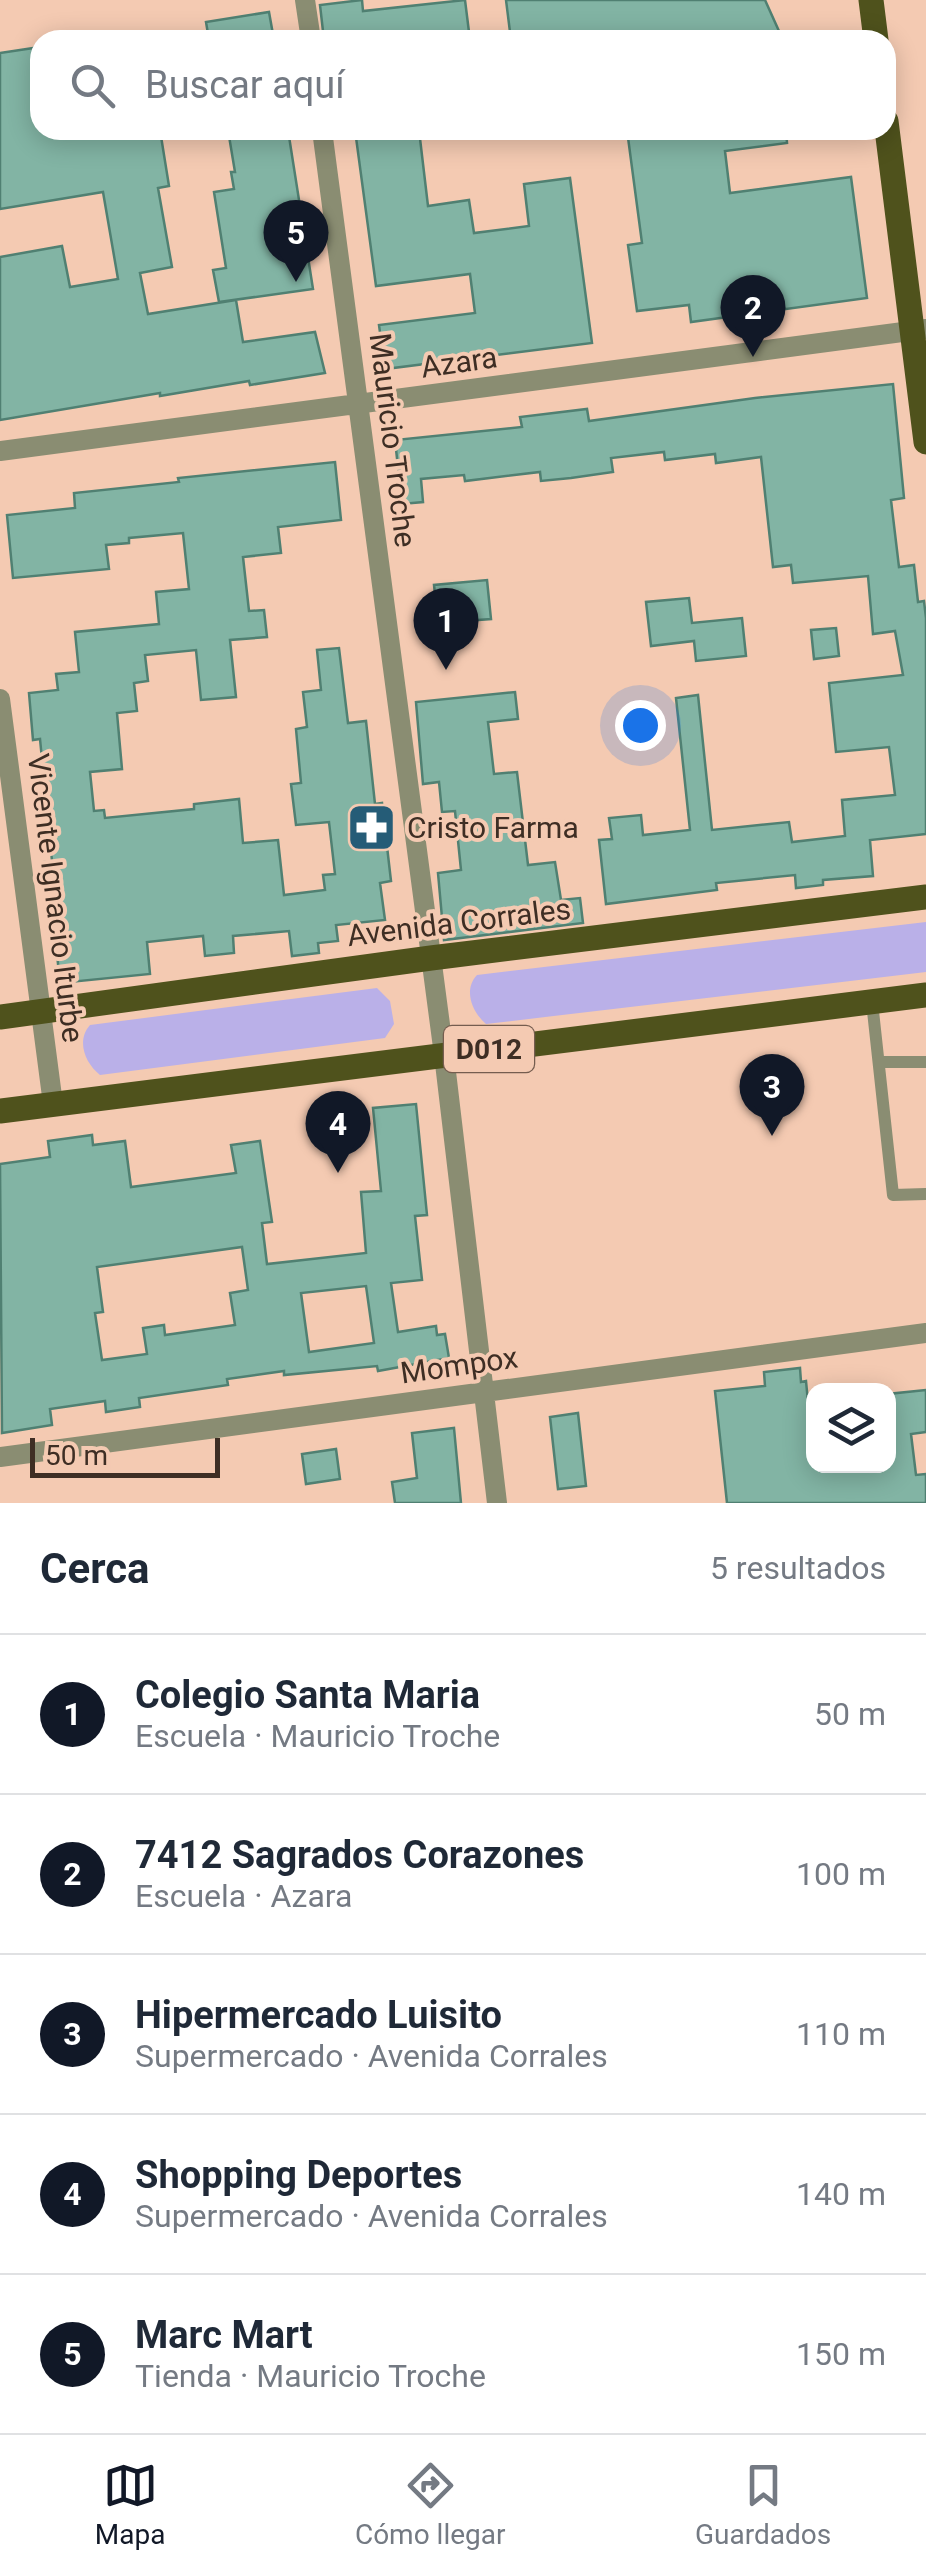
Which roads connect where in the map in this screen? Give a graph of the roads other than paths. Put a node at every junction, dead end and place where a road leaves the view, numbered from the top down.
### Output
1 (305, 0) edge
2 (871, 0) edge
3 (309, 30) edge
4 (875, 30) edge
5 (323, 140) edge
6 (889, 140) edge
7 (919, 330) edge
8 (358, 406) junction
9 (926, 442) edge
10 (0, 451) edge
11 (0, 699) edge
12 (2, 739) edge
13 (926, 898) edge
14 (431, 958) junction
15 (926, 995) edge
16 (872, 1002) junction
17 (40, 1012) junction
18 (0, 1017) edge
19 (444, 1055) junction
20 (879, 1062) junction
21 (926, 1062) edge
22 (53, 1104) junction
23 (0, 1111) edge
24 (926, 1194) edge
25 (926, 1333) edge
26 (483, 1392) junction
27 (0, 1458) edge
28 (497, 1503) edge

1 - 3 street
2 - 4 main road
5 - 8 street, Mauricio Troche
6 - 7 main road
7 - 8 street, Azara
7 - 9 main road
8 - 10 street, Azara
8 - 14 street, Mauricio Troche
11 - 12 street, Vicente Ignacio Iturbe
12 - 17 street, Vicente Ignacio Iturbe
13 - 14 main road, Avenida Corrales
14 - 17 main road, Avenida Corrales
14 - 19 street, Mauricio Troche
15 - 16 main road, D012
16 - 19 main road, D012
16 - 20 lane
17 - 18 main road, Avenida Corrales
17 - 22 street, Vicente Ignacio Iturbe
19 - 22 main road, D012
19 - 26 street, Mauricio Troche
20 - 21 lane
20 - 24 lane
22 - 23 main road, D012
25 - 26 street, Mompox
26 - 27 street, Mompox
26 - 28 street, Mauricio Troche

